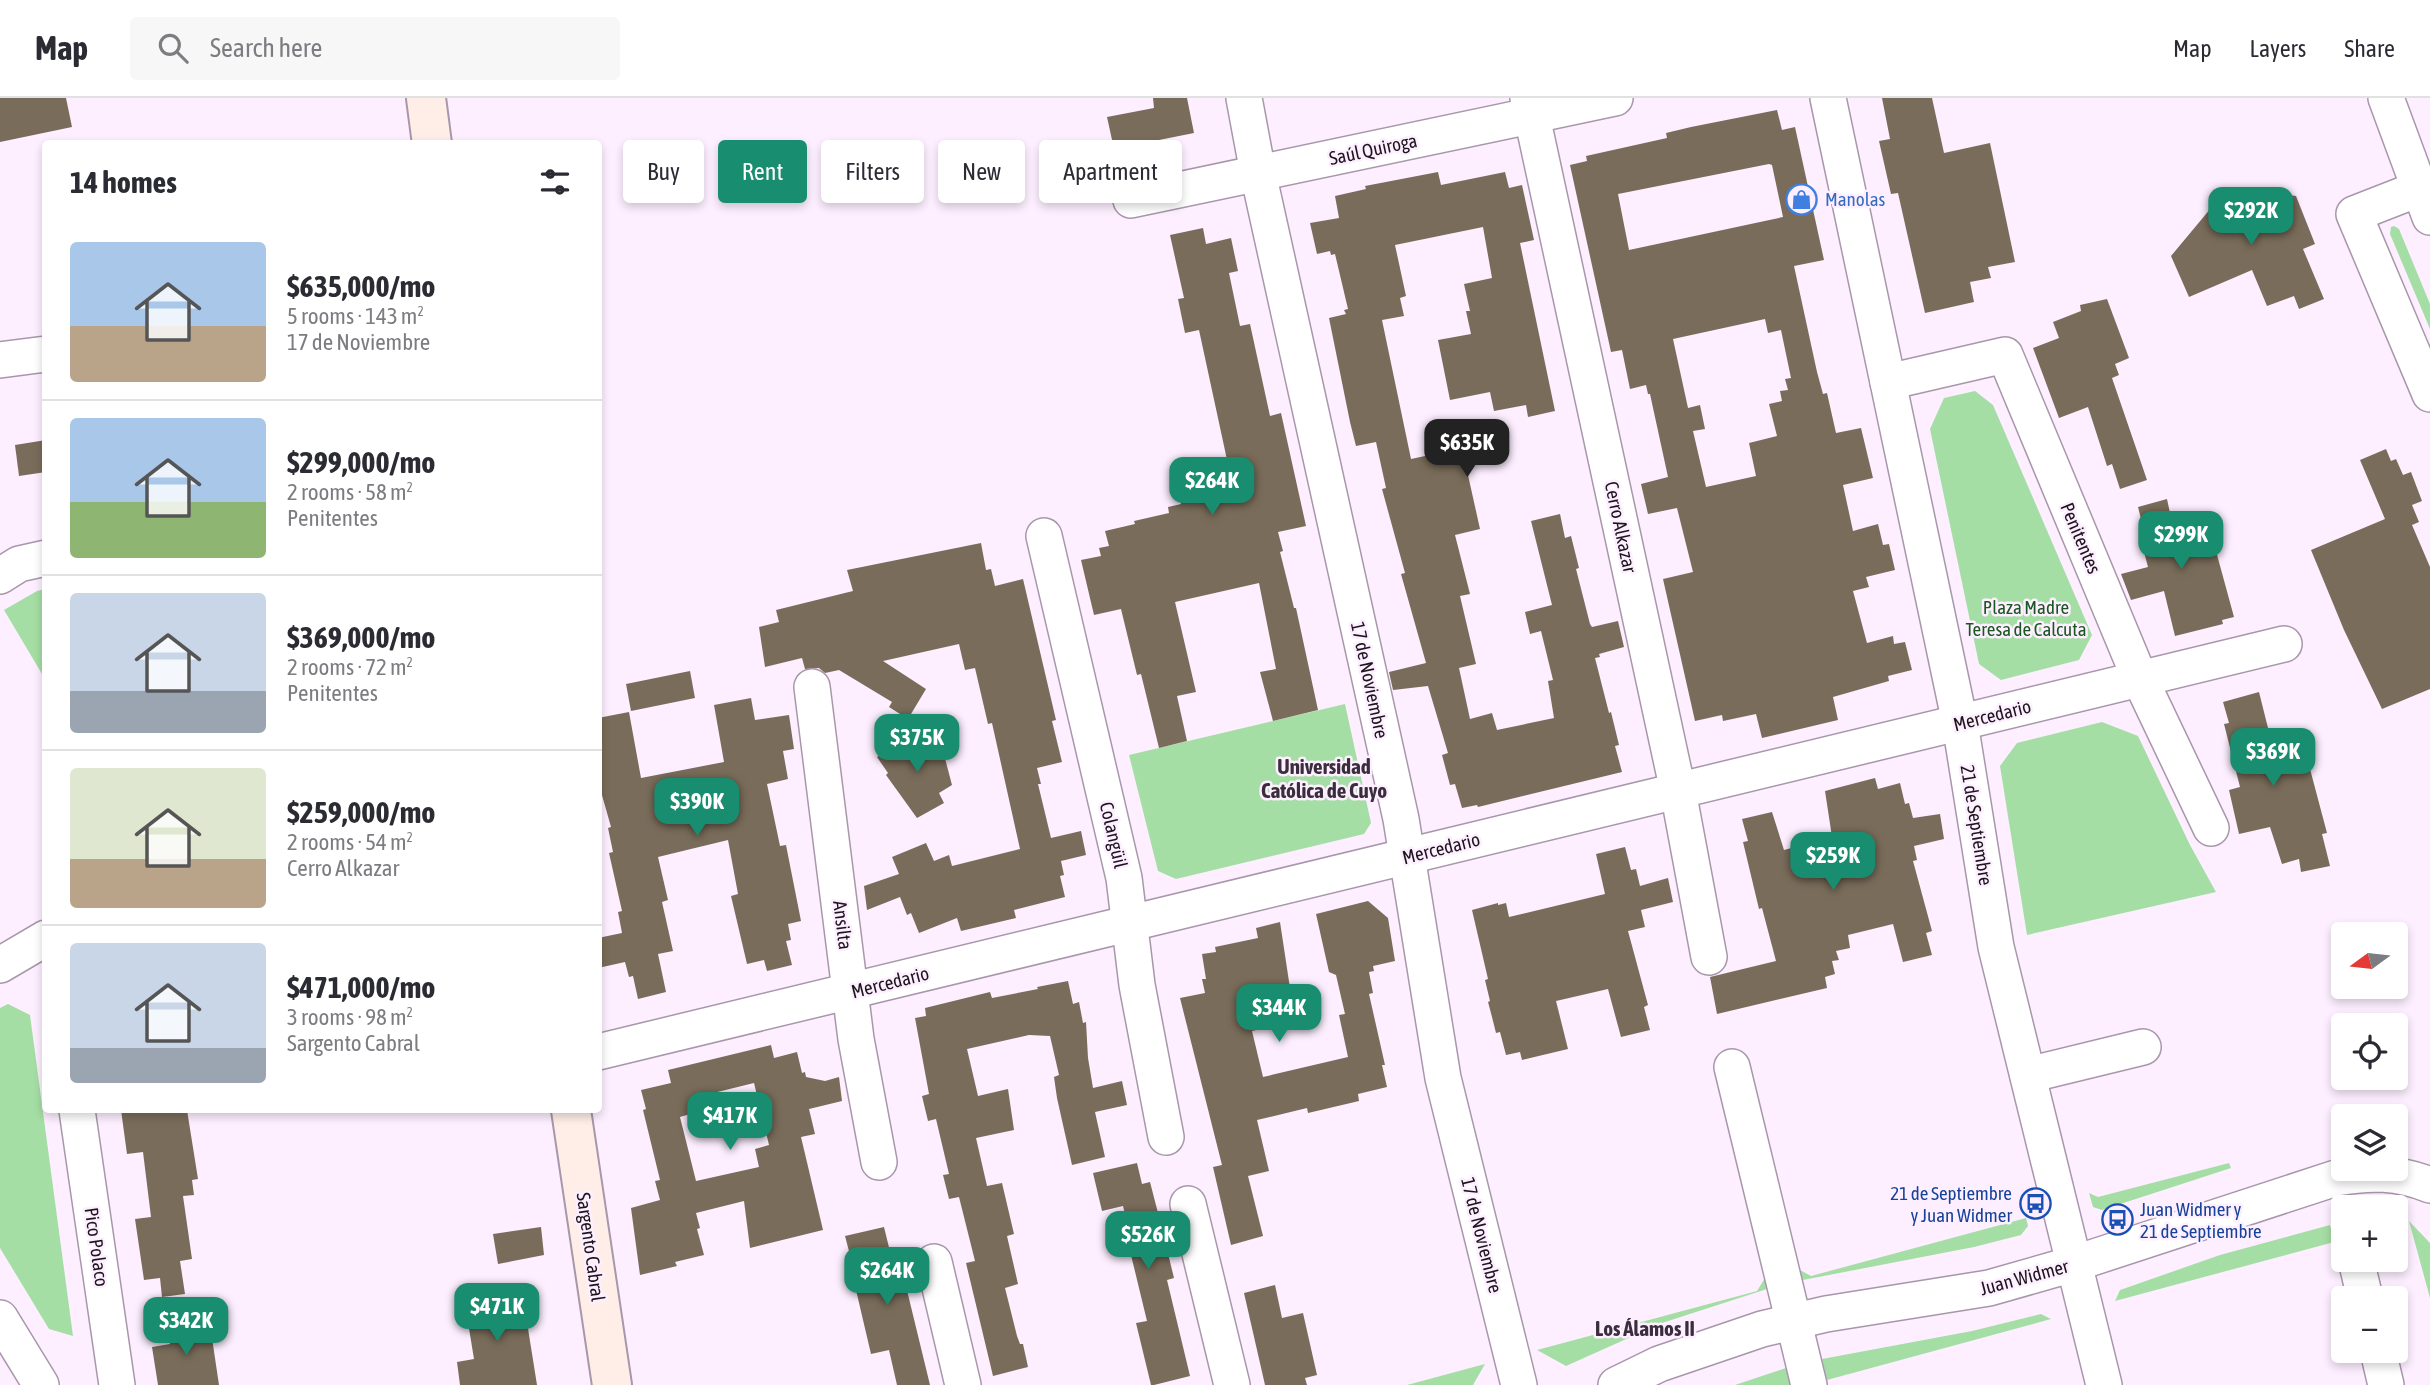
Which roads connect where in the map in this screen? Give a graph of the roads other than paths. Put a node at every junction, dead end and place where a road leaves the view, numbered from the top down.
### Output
1 (426, 98) edge
2 (1244, 98) edge
3 (1615, 98) edge
4 (1828, 98) edge
5 (2386, 98) edge
6 (1530, 107) edge
7 (431, 140) edge
8 (1258, 173) junction
9 (1182, 189) edge
10 (2424, 203) edge
11 (42, 355) edge
12 (0, 360) edge
13 (1888, 382) junction
14 (2430, 394) edge
15 (1044, 536) dead end
16 (42, 559) edge
17 (0, 576) edge
18 (2284, 645) dead end
19 (2140, 679) junction
20 (812, 687) dead end
21 (1960, 723) junction
22 (1678, 791) junction
23 (2211, 828) dead end
24 (1407, 857) junction
25 (1130, 924) junction
26 (42, 940) edge
27 (1709, 957) dead end
28 (0, 965) edge
29 (851, 991) junction
30 (2143, 1047) dead end
31 (602, 1051) edge
32 (1732, 1068) dead end
33 (2028, 1076) junction
34 (77, 1113) edge
35 (571, 1113) edge
36 (1166, 1137) dead end
37 (879, 1162) dead end
38 (2430, 1185) edge
39 (2340, 1193) edge
40 (1188, 1204) dead end
41 (934, 1262) dead end
42 (2073, 1264) junction
43 (0, 1318) edge
44 (1794, 1321) junction
45 (2381, 1363) edge
46 (41, 1385) edge
47 (117, 1385) edge
48 (612, 1385) edge
49 (963, 1385) edge
50 (1232, 1385) edge
51 (1519, 1385) edge
52 (1616, 1385) edge
53 (1810, 1385) edge
54 (2104, 1385) edge
55 (2386, 1385) edge

1 - 7 main road
2 - 8 street, 17 de Noviembre
3 - 6 street, Saúl Quiroga
4 - 13 street, 21 de Septiembre
5 - 10 street
6 - 8 street, Saúl Quiroga
6 - 22 street, Cerro Alkazar
8 - 9 street, Saúl Quiroga
8 - 24 street, 17 de Noviembre
10 - 14 street
11 - 12 street
13 - 19 street, Penitentes
13 - 21 street, 21 de Septiembre
15 - 25 street, Colangüil
16 - 17 street
18 - 19 street, Mercedario
19 - 21 street, Mercedario
19 - 23 street, Penitentes
20 - 29 street, Ansilta
21 - 22 street, Mercedario
21 - 33 street, 21 de Septiembre
22 - 24 street, Mercedario
22 - 27 street, Cerro Alkazar
24 - 25 street, Mercedario
24 - 51 street, 17 de Noviembre
25 - 29 street, Mercedario
25 - 36 street, Colangüil
26 - 28 street
29 - 31 street, Mercedario
29 - 37 street, Ansilta
30 - 33 street
32 - 44 street
33 - 42 street, 21 de Septiembre
34 - 47 street, Pico Polaco
35 - 48 main road, Sargento Cabral
38 - 39 street, Juan Widmer
39 - 42 street, Juan Widmer
40 - 50 street
41 - 49 street
42 - 44 street, Juan Widmer
42 - 54 street, 21 de Septiembre
43 - 46 street
44 - 52 street, Juan Widmer
44 - 53 street
45 - 55 street

